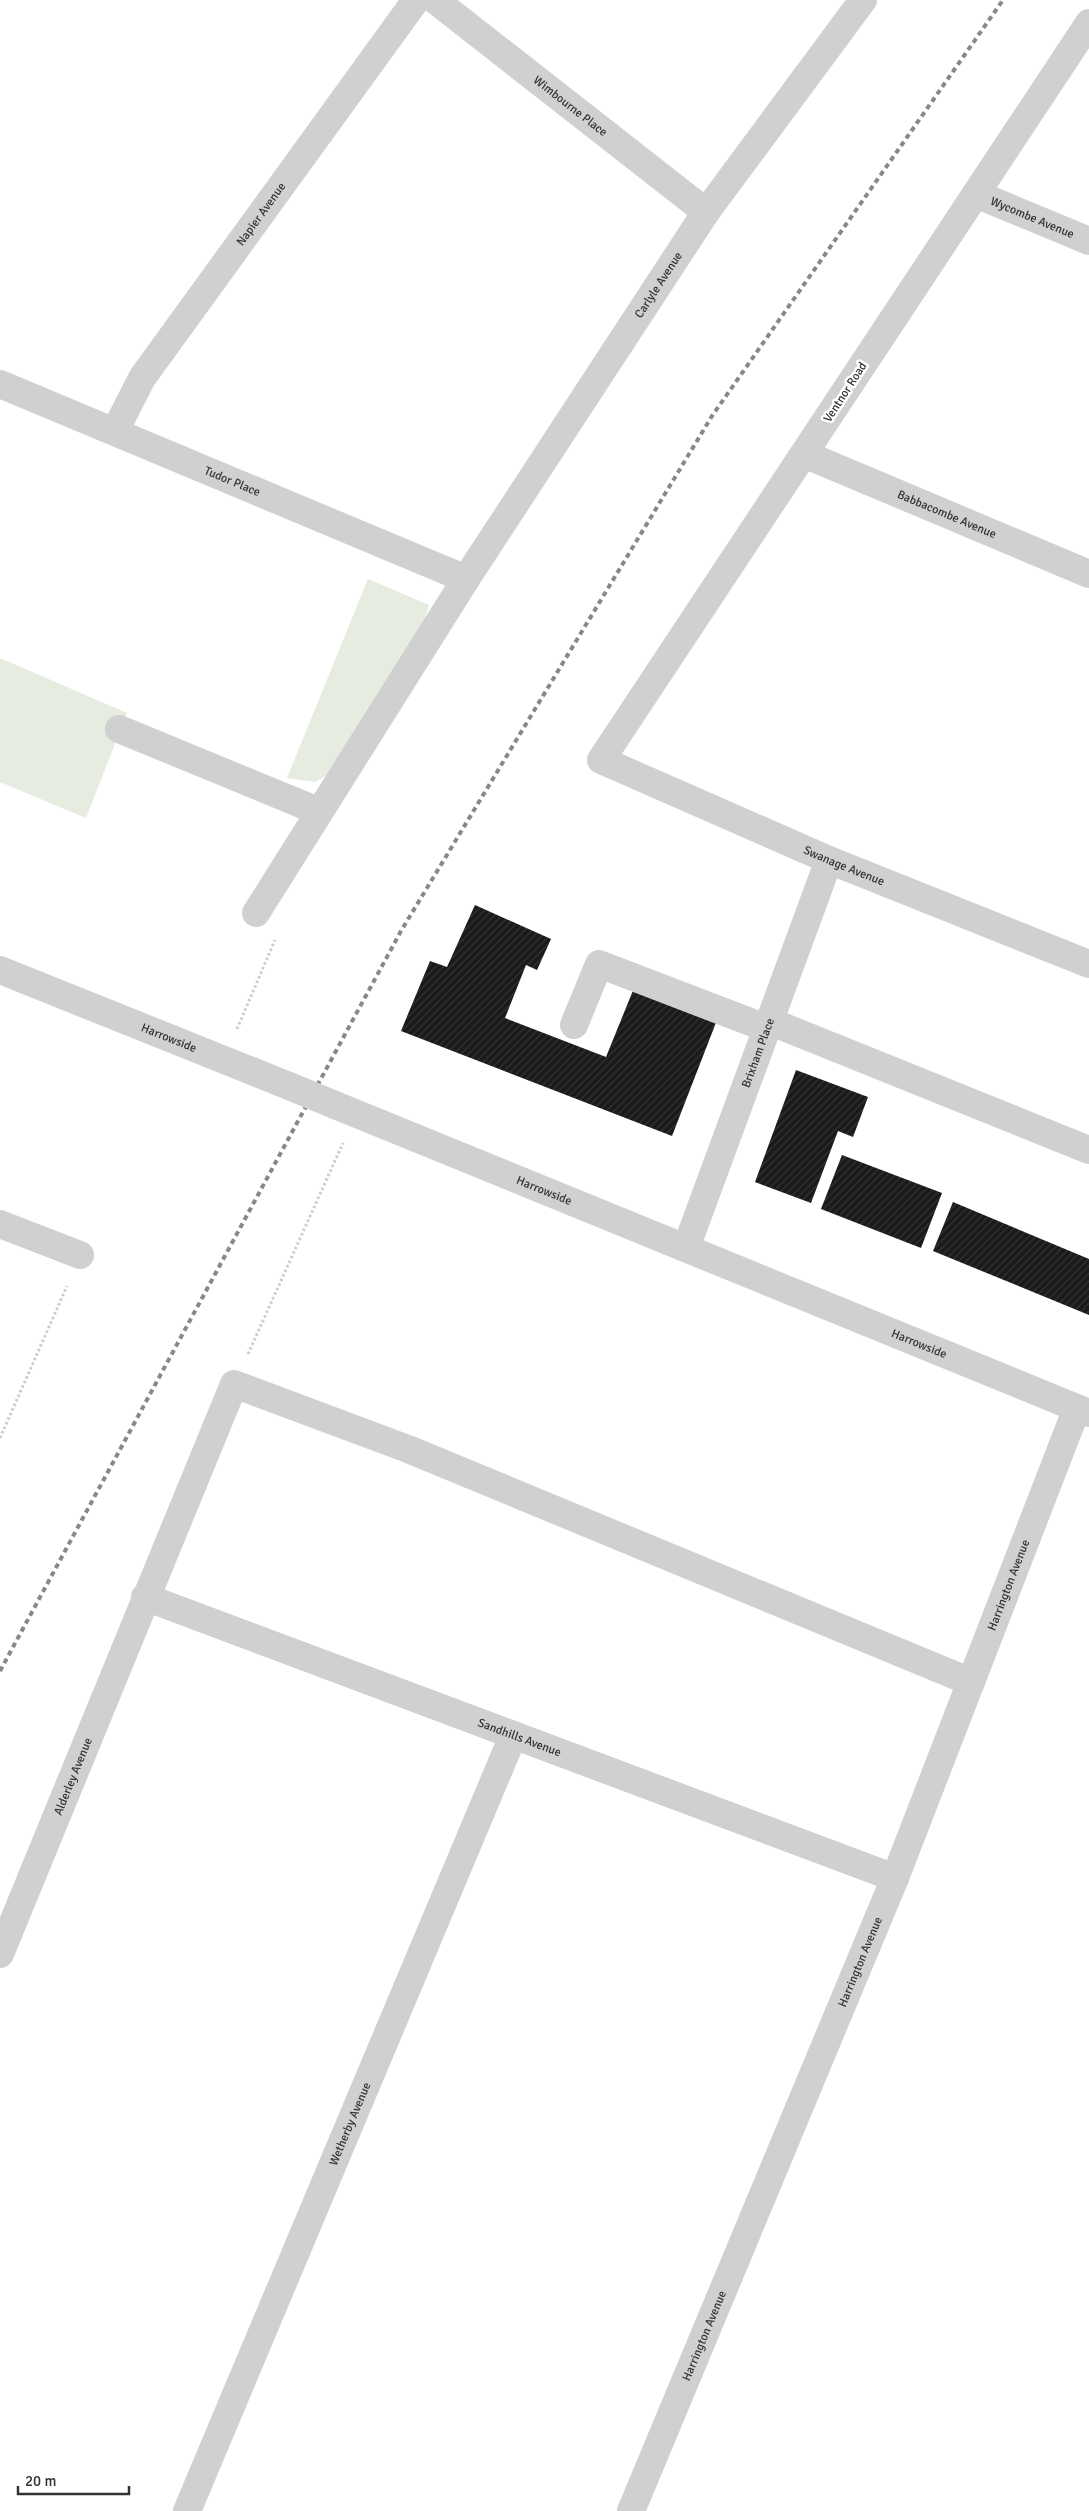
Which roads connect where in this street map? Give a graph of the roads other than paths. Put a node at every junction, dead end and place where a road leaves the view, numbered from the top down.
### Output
1 (416, 0) edge
2 (435, 0) edge
3 (863, 0) edge
4 (1089, 23) edge
5 (976, 194) junction
6 (706, 212) junction
7 (1089, 241) edge
8 (0, 384) edge
9 (115, 431) junction
10 (804, 454) junction
11 (1089, 574) edge
12 (466, 578) junction
13 (119, 729) dead end
14 (601, 760) joint
15 (318, 811) junction
16 (830, 860) junction
17 (256, 913) dead end
18 (1089, 964) edge
19 (0, 970) edge
20 (767, 1024) junction
21 (574, 1025) dead end
22 (1089, 1150) edge
23 (0, 1224) edge
24 (686, 1248) junction
25 (80, 1255) road end
26 (1083, 1411) edge
27 (145, 1597) junction
28 (971, 1682) junction
29 (513, 1736) junction
30 (895, 1878) junction
31 (0, 1954) edge
32 (187, 2511) edge
33 (631, 2511) edge

1 - 9 street, Napier Avenue
2 - 6 street, Wimbourne Place
3 - 6 street, Carlyle Avenue
4 - 5 street, Ventnor Road
5 - 7 street, Wycombe Avenue
5 - 10 street, Ventnor Road
6 - 12 street, Carlyle Avenue
8 - 9 street, Tudor Place
9 - 12 street, Tudor Place
10 - 11 street, Babbacombe Avenue
10 - 14 street, Ventnor Road
12 - 15 street, Carlyle Avenue
13 - 15 street
14 - 16 street, Swanage Avenue
15 - 17 street, Carlyle Avenue
16 - 18 street, Swanage Avenue
16 - 20 street, Brixham Place
19 - 24 street, Harrowside, bridge
20 - 21 street
20 - 22 street
20 - 24 street, Brixham Place
23 - 25 street
24 - 26 street, Harrowside
26 - 28 street, Harrington Avenue
27 - 28 street, Alderley Avenue
27 - 29 street, Sandhills Avenue
27 - 31 street, Alderley Avenue
28 - 30 street, Harrington Avenue
29 - 30 street, Sandhills Avenue
29 - 32 street, Wetherby Avenue
30 - 33 street, Harrington Avenue

